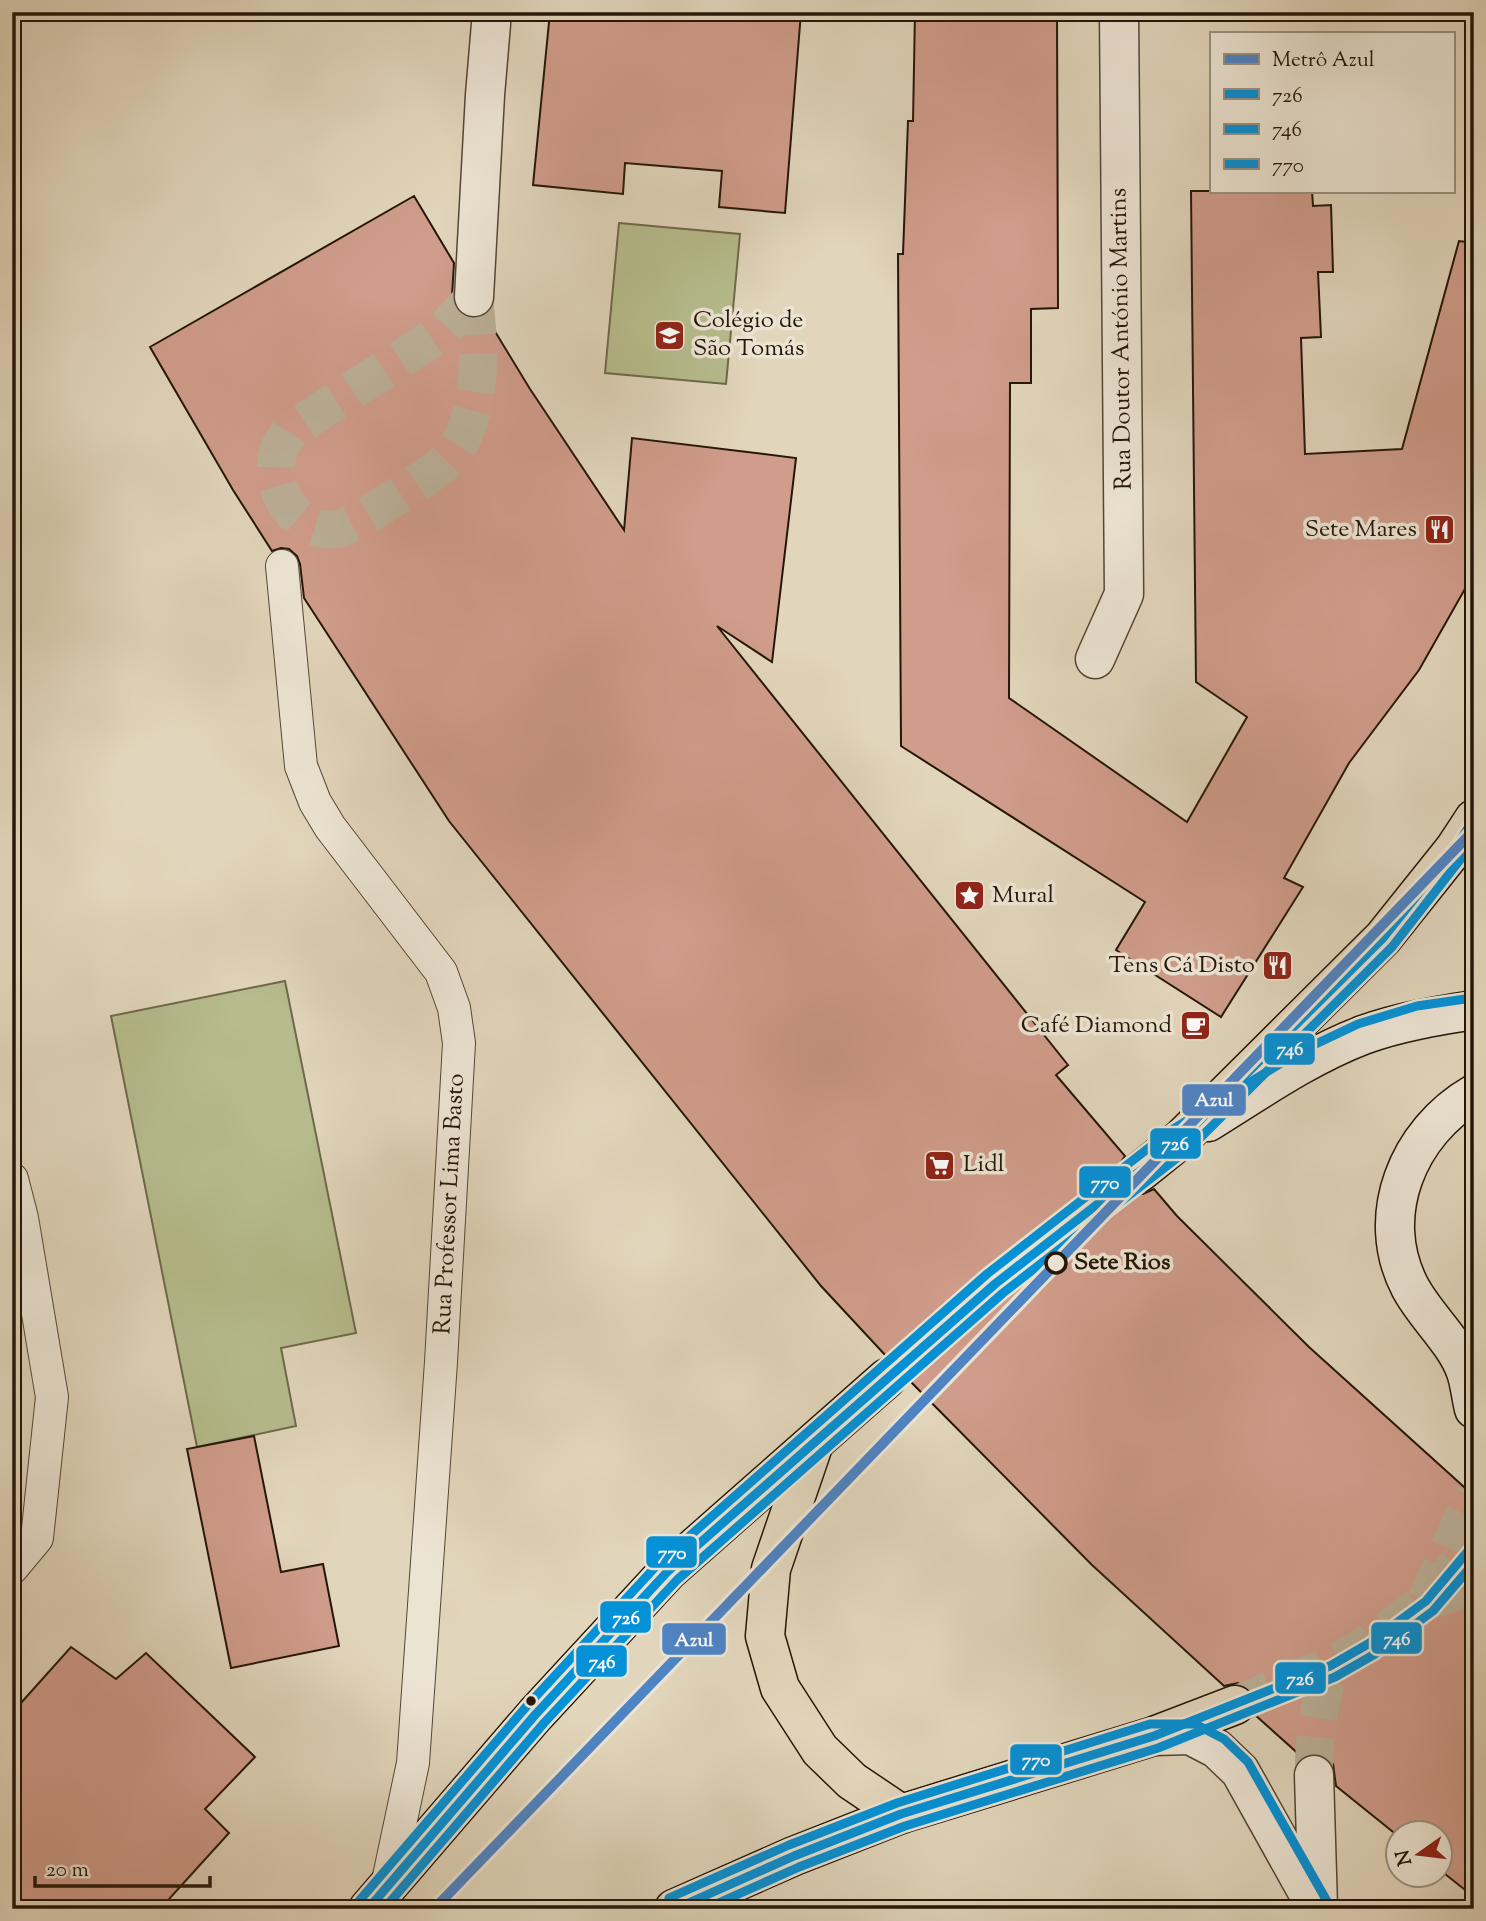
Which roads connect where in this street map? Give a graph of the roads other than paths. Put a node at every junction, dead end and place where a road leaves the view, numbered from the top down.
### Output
1 (492, 12) edge
2 (1119, 12) edge
3 (474, 297) tunnel mouth
4 (282, 566) dead end
5 (1095, 659) dead end
6 (1474, 819) edge
7 (1474, 1010) edge
8 (1474, 1094) edge
9 (1181, 1139) junction
10 (1140, 1172) tunnel mouth
11 (12, 1179) edge
12 (887, 1378) tunnel mouth
13 (1474, 1409) edge
14 (813, 1445) junction
15 (12, 1568) edge
16 (1235, 1705) tunnel mouth
17 (1154, 1737) junction
18 (1314, 1775) tunnel mouth
19 (901, 1814) junction
20 (378, 1897) edge
21 (674, 1909) edge
22 (1318, 1909) edge

1 - 3 street
2 - 5 street, Rua Doutor António Martins
4 - 20 lane, Rua Professor Lima Basto
6 - 9 main road
7 - 9 street
8 - 13 street
9 - 10 main road
11 - 15 lane
12 - 14 main road
14 - 19 main road
14 - 20 main road
16 - 17 main road
17 - 19 main road
17 - 22 street
18 - 22 street
19 - 21 main road

